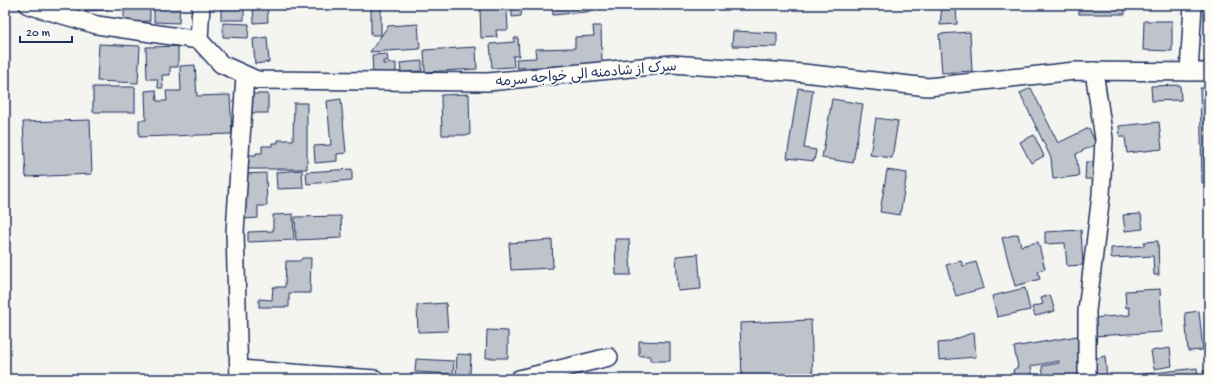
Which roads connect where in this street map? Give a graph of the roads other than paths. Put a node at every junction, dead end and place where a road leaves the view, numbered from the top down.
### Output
1 (28, 5) edge
2 (201, 5) edge
3 (1193, 5) edge
4 (199, 40) junction
5 (1094, 71) junction
6 (1189, 72) junction
7 (1209, 72) edge
8 (245, 76) junction
9 (609, 357) dead end
10 (239, 374) edge
11 (375, 379) edge
12 (519, 379) edge
13 (1088, 379) edge

1 - 4 street
2 - 4 street
3 - 6 street
4 - 8 street, سرک از شادمنه الی خواجه سرمه
5 - 6 street, سرک از شادمنه الی خواجه سرمه
5 - 8 street, سرک از شادمنه الی خواجه سرمه
5 - 13 street
6 - 7 street, سرک از شادمنه الی خواجه سرمه
8 - 10 street
9 - 12 street
10 - 11 street

